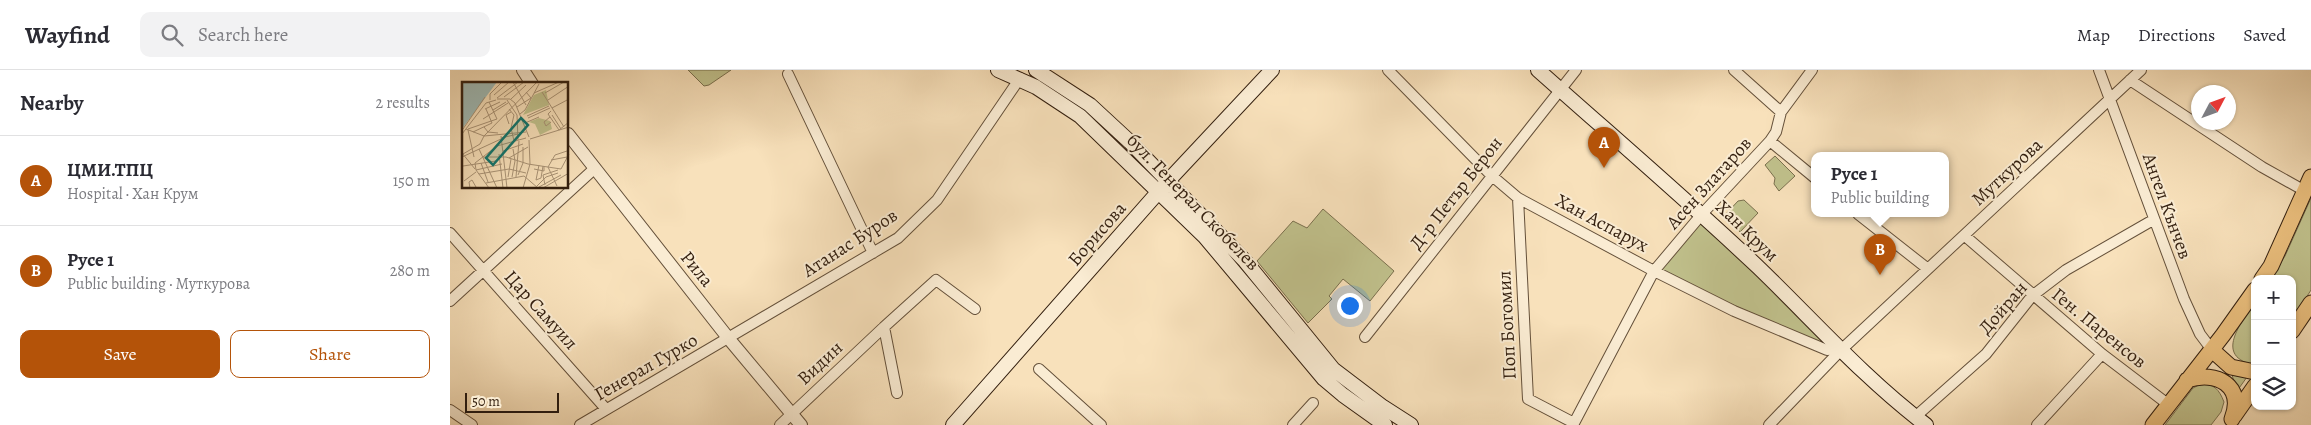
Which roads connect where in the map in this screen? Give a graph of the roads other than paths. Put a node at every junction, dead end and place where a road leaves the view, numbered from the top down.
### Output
1 (522, 70) edge
2 (998, 70) edge
3 (1036, 70) edge
4 (1272, 70) edge
5 (1388, 70) edge
6 (1538, 70) edge
7 (1576, 70) edge
8 (1734, 70) edge
9 (1812, 70) edge
10 (2099, 70) edge
11 (2141, 70) edge
12 (788, 74) dead end
13 (1020, 78) junction
14 (2130, 80) junction
15 (531, 82) edge
16 (1560, 90) junction
17 (2110, 100) junction
18 (1781, 112) junction
19 (569, 135) edge
20 (1770, 141) junction
21 (594, 169) junction
22 (1491, 175) junction
23 (1811, 175) edge
24 (2311, 177) edge
25 (1164, 186) junction
26 (2305, 191) junction
27 (1518, 198) junction
28 (1702, 214) junction
29 (1862, 217) edge
30 (2153, 220) junction
31 (450, 234) edge
32 (1965, 236) junction
33 (874, 253) junction
34 (1928, 269) junction
35 (482, 271) junction
36 (1654, 271) junction
37 (2265, 275) edge
38 (2032, 296) junction
39 (2251, 296) edge
40 (450, 301) edge
41 (2311, 303) edge
42 (975, 309) dead end
43 (2296, 325) edge
44 (884, 327) junction
45 (1365, 337) dead end
46 (729, 339) junction
47 (1838, 349) junction
48 (2212, 350) junction
49 (2102, 354) junction
50 (1039, 370) dead end
51 (2251, 371) edge
52 (2188, 380) junction
53 (897, 393) dead end
54 (2251, 393) edge
55 (1313, 403) dead end
56 (2169, 405) junction
57 (450, 410) edge
58 (606, 410) junction
59 (791, 413) junction
60 (1920, 421) edge
61 (2233, 423) edge
62 (1573, 424) edge
63 (472, 425) edge
64 (580, 425) edge
65 (780, 425) edge
66 (801, 425) edge
67 (954, 425) edge
68 (1101, 425) edge
69 (1293, 425) edge
70 (1384, 425) edge
71 (1411, 425) edge
72 (1769, 425) edge
73 (2037, 425) edge
74 (2153, 425) edge

1 - 15 street
2 - 13 main road, бул. Генерал Скобелев
3 - 25 main road, бул. Генерал Скобелев
4 - 25 main road, Борисова
5 - 22 street, Хан Аспарух
6 - 16 main road, Хан Крум
7 - 16 street, Д-р Петър Берон
8 - 18 street
9 - 18 street, Асен Златаров
10 - 17 street, Ангел Кънчев
11 - 14 street, Муткурова
12 - 33 street
13 - 25 main road, бул. Генерал Скобелев
13 - 33 street, Атанас Буров
14 - 17 street, Муткурова
14 - 26 street
16 - 22 street, Д-р Петър Берон
16 - 28 main road, Хан Крум
17 - 30 street, Ангел Кънчев
17 - 32 street, Муткурова
18 - 20 street, Асен Златаров
19 - 21 street, Рила
20 - 23 street
20 - 28 street, Асен Златаров
21 - 35 street
21 - 46 street, Рила
22 - 27 street, Хан Аспарух
22 - 45 street, Д-р Петър Берон
24 - 26 main road
25 - 67 main road, Борисова
25 - 70 main road, бул. Генерал Скобелев
25 - 71 main road, бул. Генерал Скобелев
26 - 37 main road
27 - 36 street, Хан Аспарух
27 - 62 street, Поп Богомил
28 - 36 street, Асен Златаров
28 - 47 main road, Хан Крум
29 - 34 street
30 - 38 street, Дойран
30 - 48 street, Ангел Кънчев
31 - 35 street, Цар Самуил
32 - 34 street, Муткурова
32 - 38 street, Ген. Паренсов
33 - 46 street, Атанас Буров
34 - 47 street, Муткурова
35 - 40 street
35 - 58 street, Цар Самуил
36 - 47 street, Хан Аспарух
36 - 62 street, Асен Златаров
38 - 49 street, Ген. Паренсов
38 - 60 street, Дойран
39 - 48 main road
41 - 43 main road
42 - 44 street, Видин
44 - 53 street
44 - 59 street, Видин
46 - 58 street, Генерал Гурко
46 - 59 street, Рила
47 - 60 main road, Хан Крум
47 - 72 street, Муткурова
48 - 51 main road
48 - 52 main road
49 - 56 street, Ген. Паренсов
49 - 73 street
50 - 68 street
52 - 56 main road
52 - 61 main road
54 - 61 main road
55 - 69 street
56 - 74 main road
57 - 63 street
58 - 64 street, Генерал Гурко
59 - 65 street, Видин
59 - 66 street, Рила

